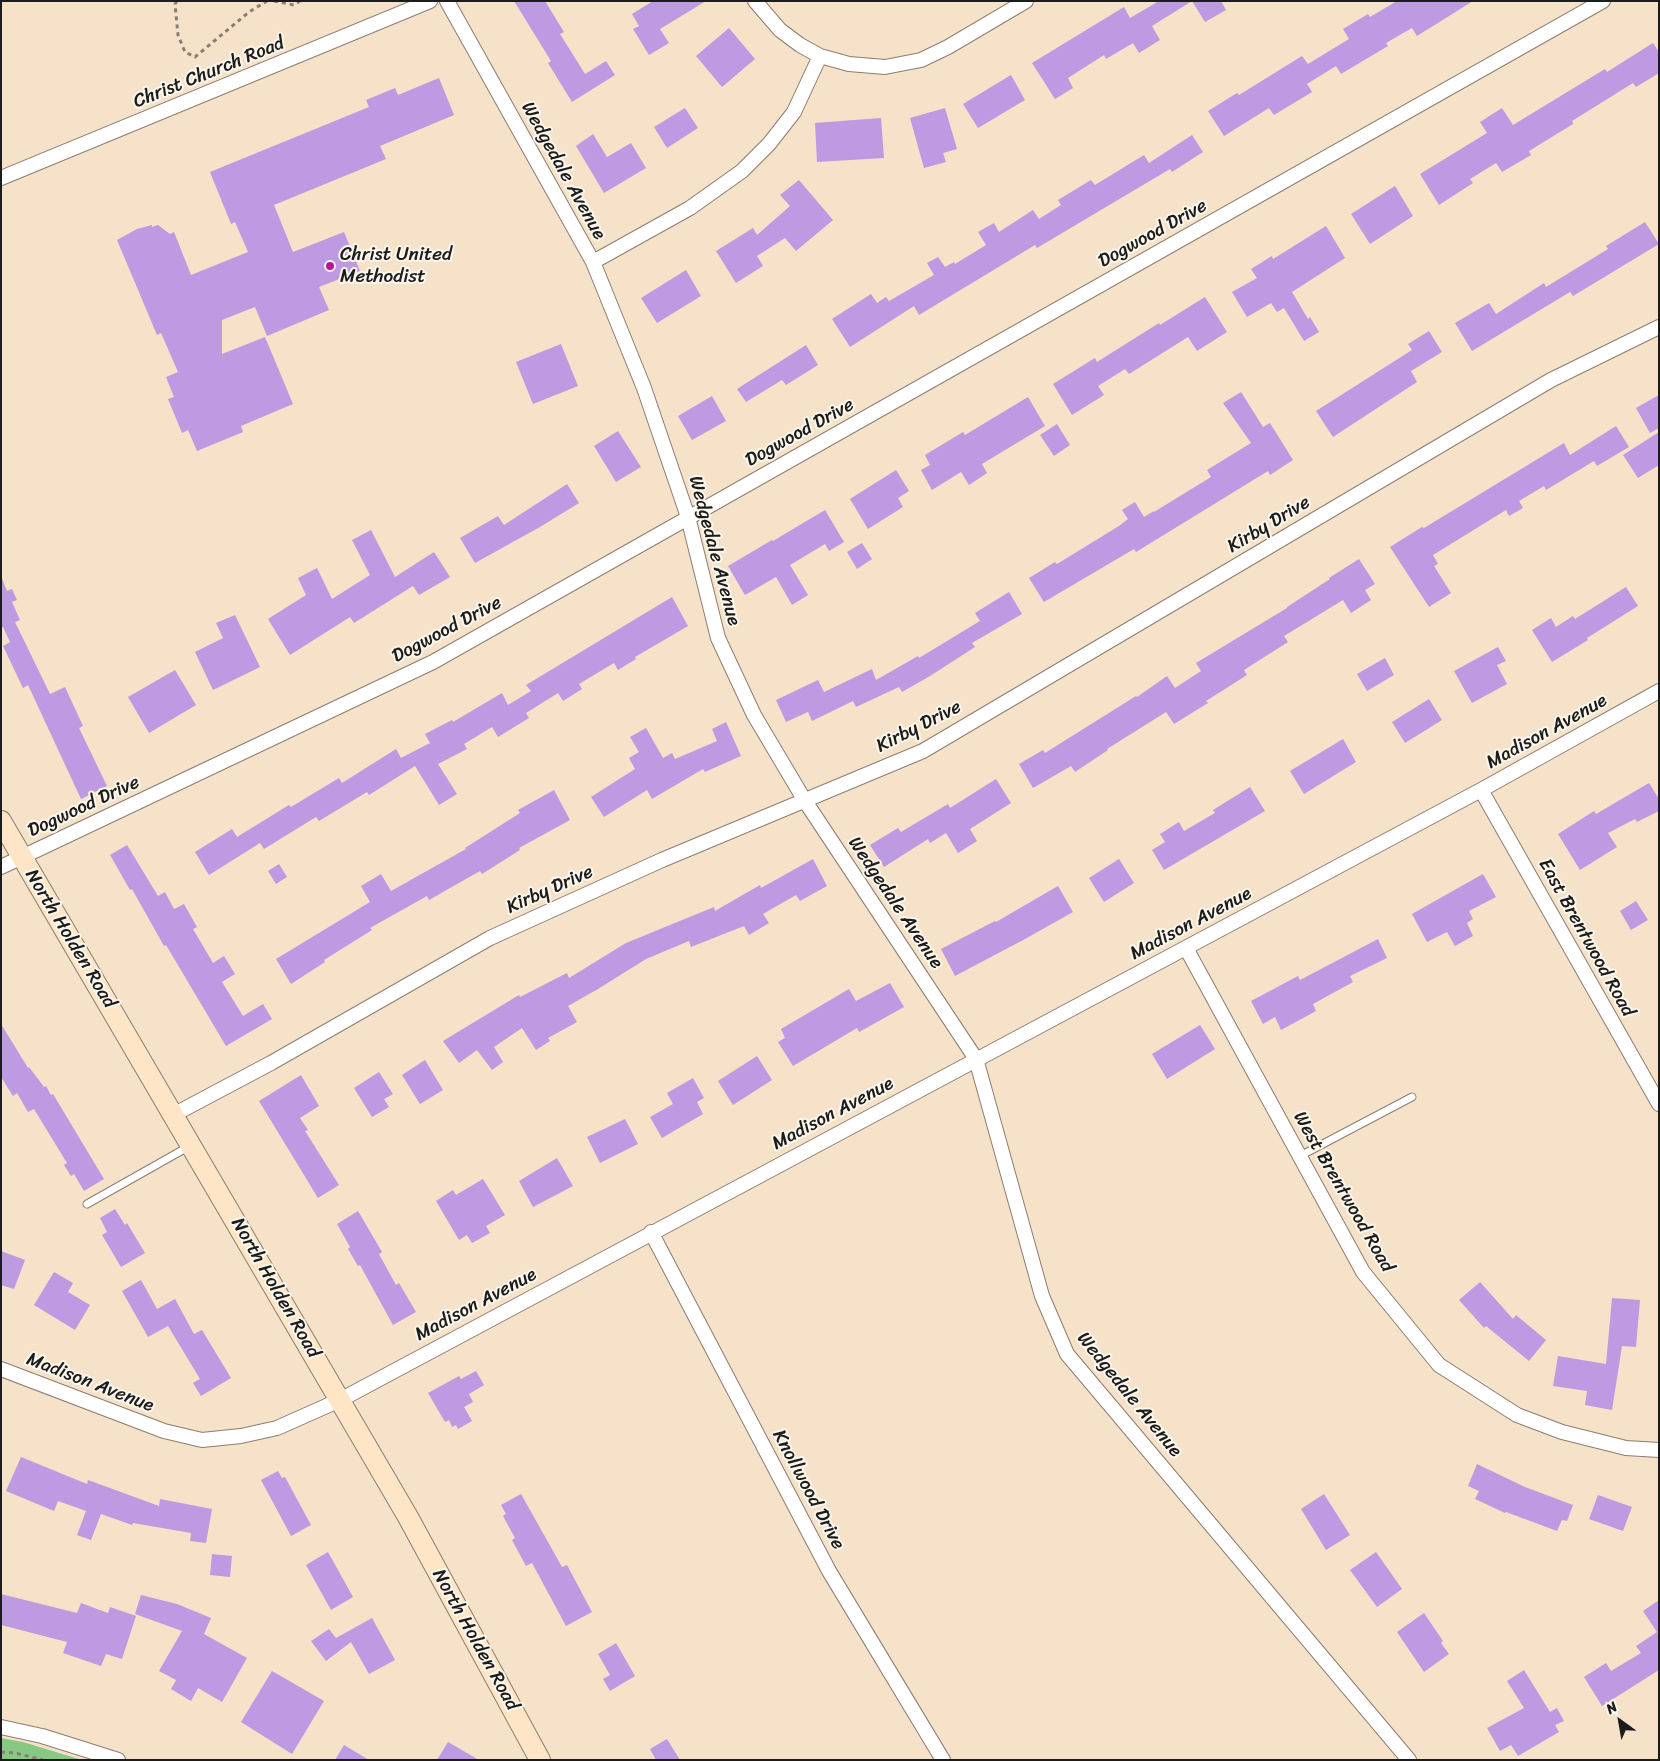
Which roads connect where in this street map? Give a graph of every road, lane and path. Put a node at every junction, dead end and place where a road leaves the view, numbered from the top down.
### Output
1 (177, 1) edge
2 (267, 1) edge
3 (274, 1) edge
4 (300, 1) edge
5 (430, 1) edge
6 (447, 1) edge
7 (755, 1) edge
8 (1026, 1) edge
9 (1603, 1) edge
10 (820, 56) junction
11 (1, 178) edge
12 (592, 262) junction
13 (1659, 328) edge
14 (688, 518) junction
15 (1659, 691) edge
16 (1481, 790) junction
17 (805, 800) junction
18 (1, 822) edge
19 (22, 857) junction
20 (1, 867) edge
21 (1186, 948) junction
22 (976, 1058) junction
23 (1412, 1097) dead end
24 (1659, 1104) edge
25 (173, 1114) junction
26 (191, 1145) junction
27 (1300, 1156) junction
28 (87, 1204) dead end
29 (651, 1232) junction
30 (1, 1369) edge
31 (340, 1400) junction
32 (1659, 1450) edge
33 (1, 1727) edge
34 (1, 1752) edge
35 (43, 1760) edge
36 (118, 1760) edge
37 (540, 1760) edge
38 (942, 1760) edge
39 (1409, 1760) edge

1 - 2 path
3 - 4 path
5 - 11 street, Christ Church Road
6 - 12 street, Wedgedale Avenue
7 - 10 street
8 - 10 street
9 - 14 street, Dogwood Drive
10 - 12 street
12 - 14 street, Wedgedale Avenue
13 - 17 street, Kirby Drive
14 - 17 street, Wedgedale Avenue
14 - 19 street, Dogwood Drive
15 - 16 street, Madison Avenue
16 - 21 street, Madison Avenue
16 - 24 street, East Brentwood Road
17 - 22 street, Wedgedale Avenue
17 - 25 street, Kirby Drive
18 - 19 main road, North Holden Road
19 - 20 street, Dogwood Drive
19 - 25 main road, North Holden Road
21 - 22 street, Madison Avenue
21 - 27 street, West Brentwood Road
22 - 29 street, Madison Avenue
22 - 39 street, Wedgedale Avenue
23 - 27 lane
25 - 26 main road, North Holden Road
26 - 28 lane
26 - 31 main road, North Holden Road
27 - 32 street, West Brentwood Road
29 - 31 street, Madison Avenue
29 - 38 street, Knollwood Drive
30 - 31 street, Madison Avenue
31 - 37 main road, North Holden Road
33 - 36 street
34 - 35 path

